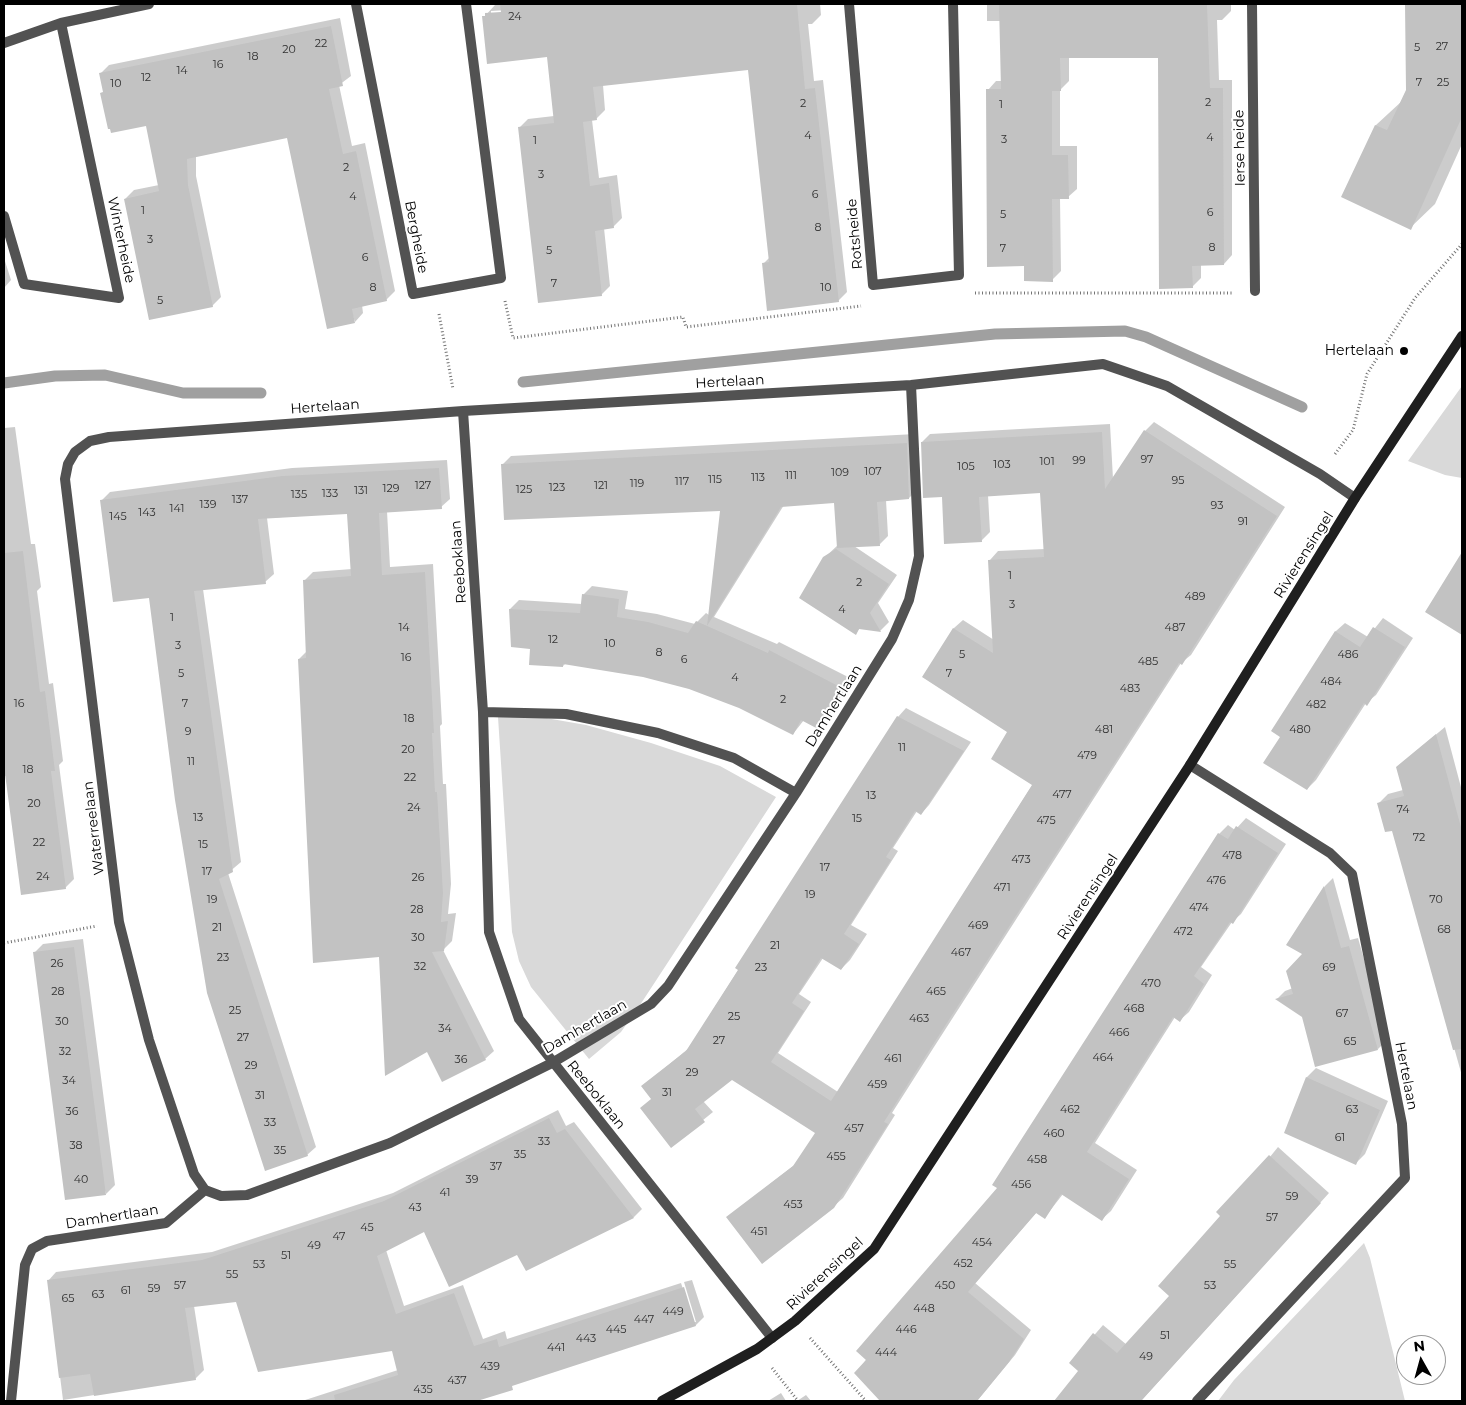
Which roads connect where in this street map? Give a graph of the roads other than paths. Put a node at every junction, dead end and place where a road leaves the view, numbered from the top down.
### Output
1 (149, 4) edge
2 (356, 4) edge
3 (466, 4) edge
4 (849, 4) edge
5 (953, 4) edge
6 (1252, 4) edge
7 (62, 23) junction
8 (4, 43) edge
9 (4, 216) edge
10 (1255, 291) road end
11 (1462, 336) edge
12 (911, 385) junction
13 (463, 410) junction
14 (74, 452) joint
15 (1355, 498) junction
16 (483, 712) junction
17 (1190, 765) junction
18 (796, 793) junction
19 (552, 1063) junction
20 (205, 1190) junction
21 (772, 1338) junction
22 (11, 1401) edge
23 (662, 1401) edge
24 (1197, 1401) edge

1 - 7 street
2 - 3 street, Bergheide
4 - 5 street, Rotsheide
6 - 10 street, Ierse heide
7 - 8 street
7 - 9 street, Winterheide
11 - 15 street, Rivierensingel
12 - 13 street, Hertelaan
12 - 15 street, Hertelaan
12 - 18 street, Damhertlaan
13 - 14 street, Hertelaan
13 - 16 street, Reeboklaan
14 - 20 street, Waterreelaan
15 - 17 street, Rivierensingel
16 - 18 street
16 - 19 street, Reeboklaan
17 - 21 street, Rivierensingel
17 - 24 street, Hertelaan
18 - 19 street, Damhertlaan
19 - 20 street, Damhertlaan
19 - 21 street, Reeboklaan
20 - 22 street, Damhertlaan
21 - 23 street, Rivierensingel

